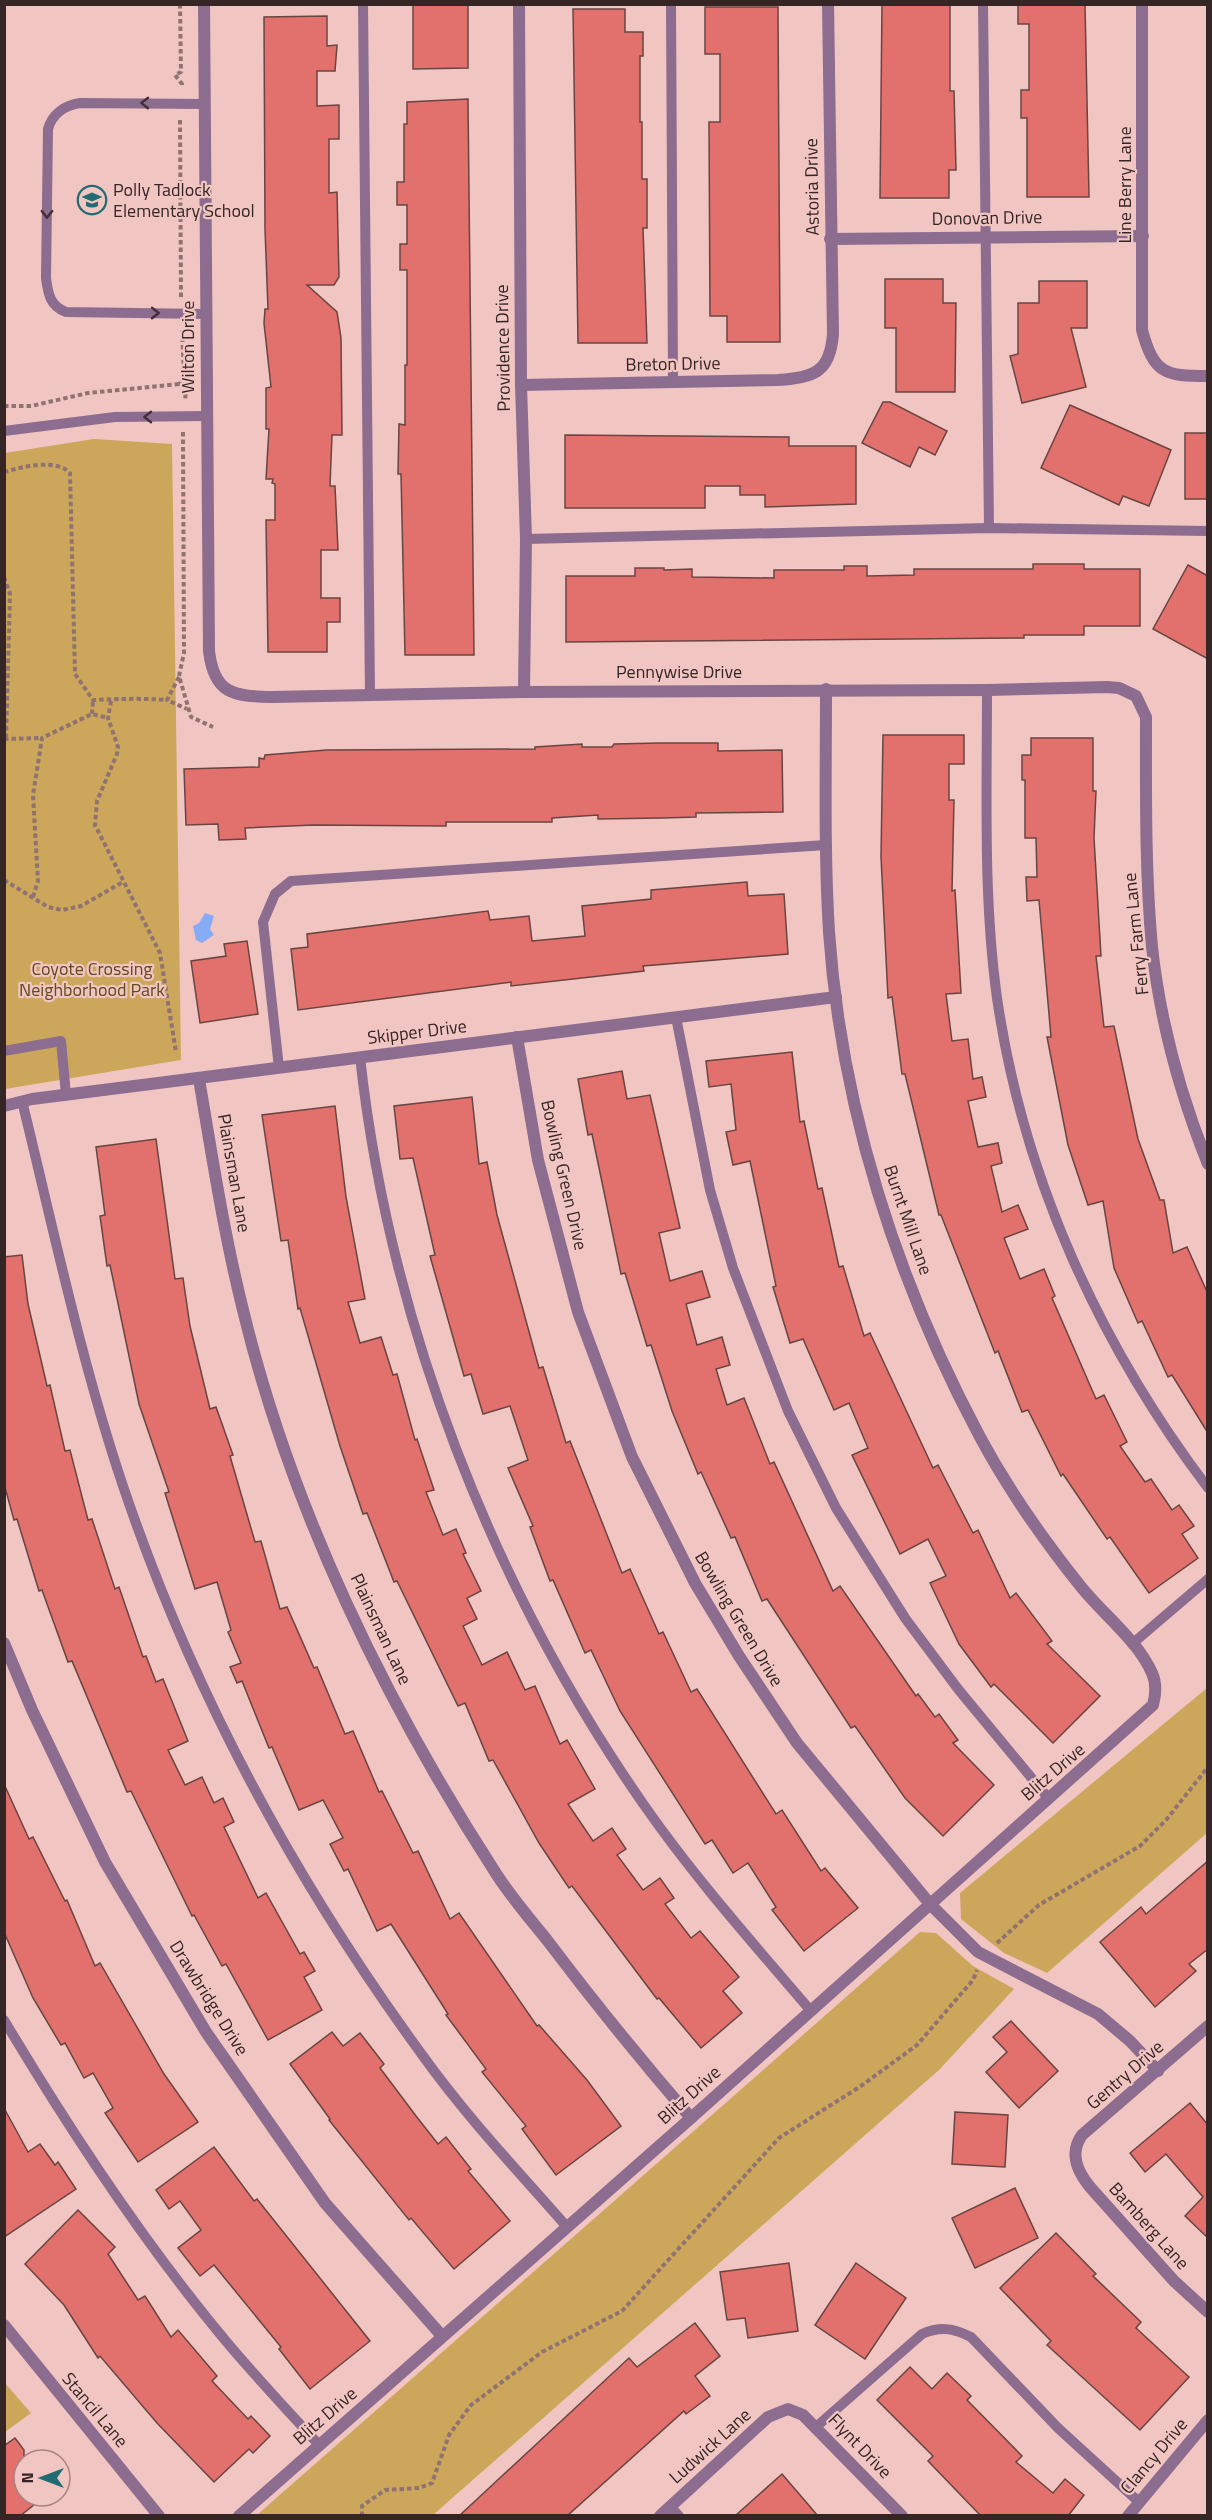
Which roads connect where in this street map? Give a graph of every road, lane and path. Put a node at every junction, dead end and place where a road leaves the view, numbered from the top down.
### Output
1 (180, 4) edge
2 (204, 4) edge
3 (363, 4) edge
4 (519, 4) edge
5 (671, 4) edge
6 (828, 4) edge
7 (983, 4) edge
8 (1142, 4) edge
9 (181, 104) junction
10 (204, 104) junction
11 (984, 236) junction
12 (1143, 236) junction
13 (830, 239) junction
14 (182, 313) junction
15 (206, 314) junction
16 (823, 368) joint
17 (1208, 376) edge
18 (673, 382) junction
19 (180, 384) junction
20 (521, 385) junction
21 (4, 406) edge
22 (207, 416) junction
23 (184, 417) junction
24 (4, 431) edge
25 (4, 472) edge
26 (989, 528) junction
27 (1208, 531) edge
28 (526, 539) junction
29 (4, 577) edge
30 (179, 676) junction
31 (222, 686) joint
32 (826, 689) junction
33 (987, 690) junction
34 (524, 692) junction
35 (370, 695) junction
36 (1136, 696) joint
37 (6, 698) edge
38 (93, 699) junction
39 (167, 700) junction
40 (111, 701) junction
41 (188, 709) junction
42 (92, 714) junction
43 (108, 718) junction
44 (213, 727) dead end
45 (42, 738) junction
46 (5, 739) edge
47 (826, 845) junction
48 (4, 880) edge
49 (123, 882) junction
50 (33, 897) junction
51 (836, 997) junction
52 (676, 1017) junction
53 (517, 1037) junction
54 (4, 1051) edge
55 (176, 1052) dead end
56 (360, 1057) junction
57 (279, 1068) junction
58 (199, 1079) junction
59 (66, 1095) junction
60 (22, 1101) junction
61 (4, 1106) edge
62 (1208, 1164) edge
63 (1208, 1488) edge
64 (1208, 1579) edge
65 (4, 1643) edge
66 (1132, 1644) junction
67 (1155, 1695) joint
68 (1208, 1767) edge
69 (1049, 1799) junction
70 (930, 1904) junction
71 (983, 1955) junction
72 (810, 2010) junction
73 (4, 2020) edge
74 (1208, 2026) edge
75 (1158, 2071) junction
76 (691, 2118) junction
77 (1075, 2156) joint
78 (567, 2227) junction
79 (1208, 2312) edge
80 (4, 2325) edge
81 (442, 2336) junction
82 (788, 2409) joint
83 (1208, 2420) edge
84 (816, 2427) junction
85 (319, 2445) junction
86 (1139, 2502) junction
87 (674, 2511) edge
88 (159, 2516) edge
89 (239, 2516) edge
90 (362, 2516) edge
91 (660, 2516) edge
92 (902, 2516) edge
93 (1128, 2516) edge

1 - 9 path
2 - 10 street, Wilton Drive
3 - 35 lane
4 - 20 street, Providence Drive
5 - 18 lane
6 - 13 street, Astoria Drive
7 - 11 lane
8 - 12 street, Line Berry Lane
9 - 10 lane
9 - 14 path
9 -> 14 lane
10 - 15 street, Wilton Drive
11 - 12 street, Donovan Drive
11 - 13 street, Donovan Drive
11 - 26 lane
12 - 17 street, Line Berry Lane
13 - 16 street, Astoria Drive
14 - 15 lane
14 - 19 path
15 - 22 street, Wilton Drive
16 - 18 street, Breton Drive
18 - 20 street, Breton Drive
19 - 21 path
19 - 23 path
20 - 28 street, Providence Drive
22 - 23 lane
22 - 31 street, Wilton Drive
23 -> 24 lane
23 - 30 path
25 - 38 path
26 - 27 lane
26 - 28 lane
28 - 34 street, Providence Drive
29 - 37 path
30 - 39 path
30 - 41 path
31 - 35 street, Pennywise Drive
32 - 33 street, Pennywise Drive
32 - 34 street, Pennywise Drive
32 - 47 street, Burnt Mill Lane
33 - 36 street, Pennywise Drive
33 - 63 lane
34 - 35 street, Pennywise Drive
36 - 62 street, Ferry Farm Lane
37 - 46 path
38 - 40 path
38 - 42 path
39 - 40 path
39 - 41 path
40 - 43 path
41 - 44 path
42 - 43 path
42 - 45 path
43 - 49 path
45 - 46 path
45 - 50 path
47 - 51 street, Burnt Mill Lane
47 - 57 lane
48 - 50 path
49 - 50 path
49 - 55 path
51 - 52 street, Skipper Drive
51 - 66 street, Burnt Mill Lane
52 - 53 street, Skipper Drive
52 - 69 lane
53 - 56 street, Skipper Drive
53 - 70 street, Bowling Green Drive
54 - 59 lane
56 - 57 street, Skipper Drive
56 - 72 lane
57 - 58 street, Skipper Drive
58 - 59 street, Skipper Drive
58 - 76 street, Plainsman Lane
59 - 60 street, Skipper Drive
60 - 61 street, Skipper Drive
60 - 78 lane
64 - 66 lane
65 - 81 street, Drawbridge Drive
66 - 67 street, Burnt Mill Lane
67 - 69 street, Blitz Drive
68 - 71 path
69 - 70 street, Blitz Drive
70 - 71 street, Bowling Green Drive
70 - 72 street, Blitz Drive
71 - 75 street, Bowling Green Drive
71 - 90 path
72 - 76 street, Blitz Drive
73 - 85 lane
74 - 75 street, Gentry Drive
75 - 77 street, Gentry Drive
76 - 78 street, Blitz Drive
77 - 79 street, Bamberg Lane
78 - 81 street, Blitz Drive
80 - 88 street, Stancil Lane
81 - 85 street, Blitz Drive
82 - 84 street, Flynt Drive
82 - 87 street, Ludwick Lane
83 - 86 street, Clancy Drive
84 - 86 lane
84 - 92 street, Flynt Drive
85 - 89 street, Blitz Drive
86 - 93 street, Clancy Drive
87 - 91 street, Ludwick Lane

